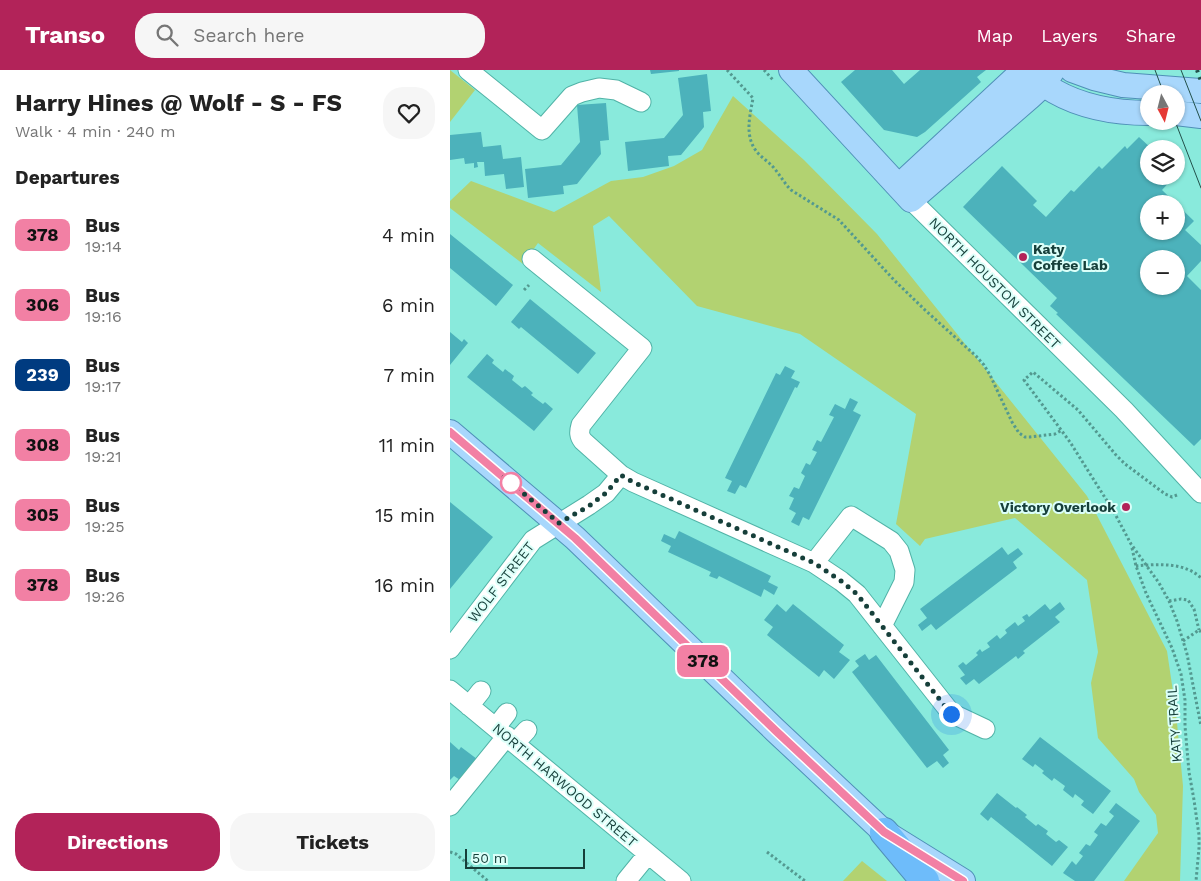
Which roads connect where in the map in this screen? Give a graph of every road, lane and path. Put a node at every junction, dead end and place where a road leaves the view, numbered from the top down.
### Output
1 (468, 70) edge
2 (727, 70) edge
3 (791, 70) edge
4 (1024, 70) edge
5 (1072, 70) edge
6 (1044, 75) edge
7 (1201, 91) edge
8 (641, 102) dead end
9 (1140, 113) edge
10 (1185, 114) edge
11 (1201, 116) edge
12 (905, 193) junction
13 (532, 259) dead end
14 (528, 285) dead end
15 (524, 290) dead end
16 (1062, 430) junction
17 (450, 432) edge
18 (621, 475) junction
19 (1198, 483) edge
20 (1177, 495) dead end
21 (559, 523) junction
22 (1131, 544) junction
23 (814, 563) junction
24 (1146, 565) junction
25 (1136, 566) junction
26 (1201, 578) edge
27 (1169, 601) junction
28 (882, 626) junction
29 (1200, 631) edge
30 (1183, 641) junction
31 (450, 649) edge
32 (450, 690) edge
33 (481, 690) dead end
34 (469, 706) junction
35 (1201, 726) edge
36 (985, 728) dead end
37 (510, 730) junction
38 (450, 806) edge
39 (884, 832) junction
40 (450, 852) edge
41 (767, 852) dead end
42 (648, 854) junction
43 (488, 881) edge
44 (626, 881) edge
45 (681, 881) edge
46 (805, 881) edge
47 (925, 881) edge
48 (963, 881) edge
49 (1196, 881) edge

1 - 8 street
2 - 16 path
3 - 12 main road, NORTH HOUSTON STREET
4 - 12 main road
5 - 7 main road
6 - 9 main road
6 - 12 main road
10 - 11 main road
12 - 19 street, NORTH HOUSTON STREET
13 - 18 street
14 - 15 path
16 - 20 path
16 - 22 path
17 - 21 main road
18 - 21 street, WOLF STREET
18 - 23 street
21 - 31 street, WOLF STREET
21 - 39 main road
22 - 24 path
22 - 25 path, KATY TRAIL
23 - 28 street
23 - 28 street
24 - 25 path
24 - 26 path
24 - 27 path
25 - 49 path, KATY TRAIL
27 - 29 path
27 - 30 path
28 - 36 street
29 - 30 path
30 - 35 path
32 - 34 street, NORTH HARWOOD STREET
33 - 34 street
34 - 37 street, NORTH HARWOOD STREET
37 - 38 street
37 - 42 street, NORTH HARWOOD STREET
39 - 47 highway
39 - 48 main road
40 - 43 path
41 - 46 path
42 - 44 street
42 - 45 street, NORTH HARWOOD STREET

